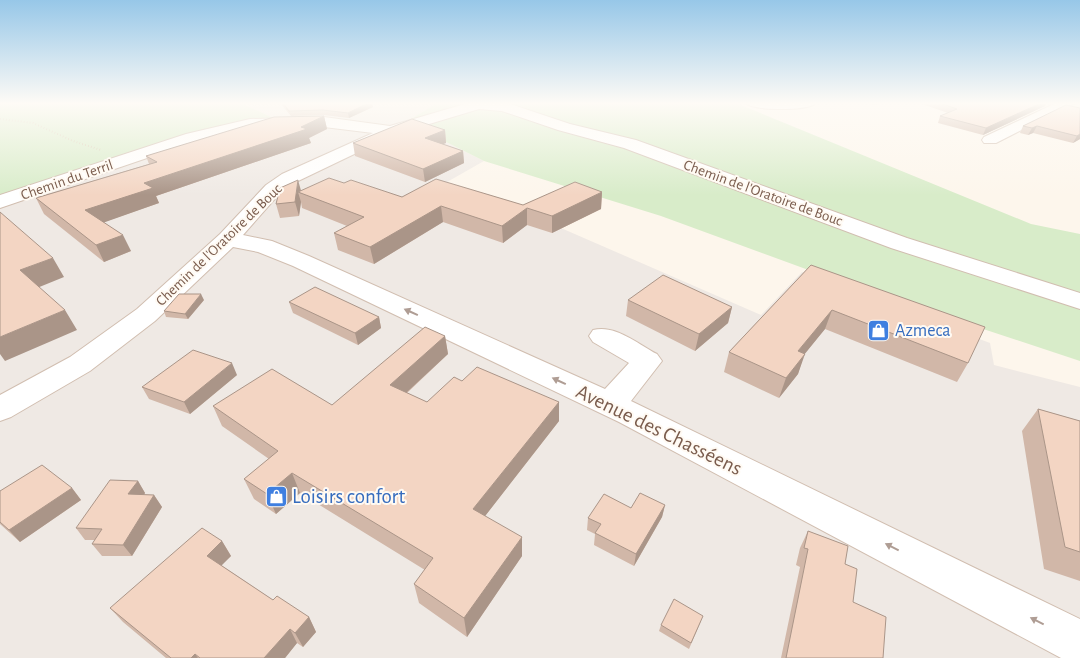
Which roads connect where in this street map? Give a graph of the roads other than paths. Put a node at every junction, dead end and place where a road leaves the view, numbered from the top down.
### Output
1 (207, 134) edge
2 (351, 134) edge
3 (382, 134) edge
4 (592, 134) edge
5 (1003, 134) edge
6 (990, 140) dead end
7 (363, 142) junction
8 (0, 202) edge
9 (228, 239) junction
10 (1080, 301) edge
11 (603, 336) dead end
12 (610, 405) junction
13 (0, 409) edge
14 (1080, 643) edge

1 - 8 street, Chemin du Terril
2 - 7 street
3 - 7 street, Chemin de l'Oratoire de Bouc
4 - 10 street, Chemin de l'Oratoire de Bouc
5 - 6 street
7 - 9 street, Chemin de l'Oratoire de Bouc
12 -> 9 street, Avenue des Chasséens
9 - 13 street, Chemin de l'Oratoire de Bouc
11 - 12 street
14 -> 12 street, Avenue des Chasséens

